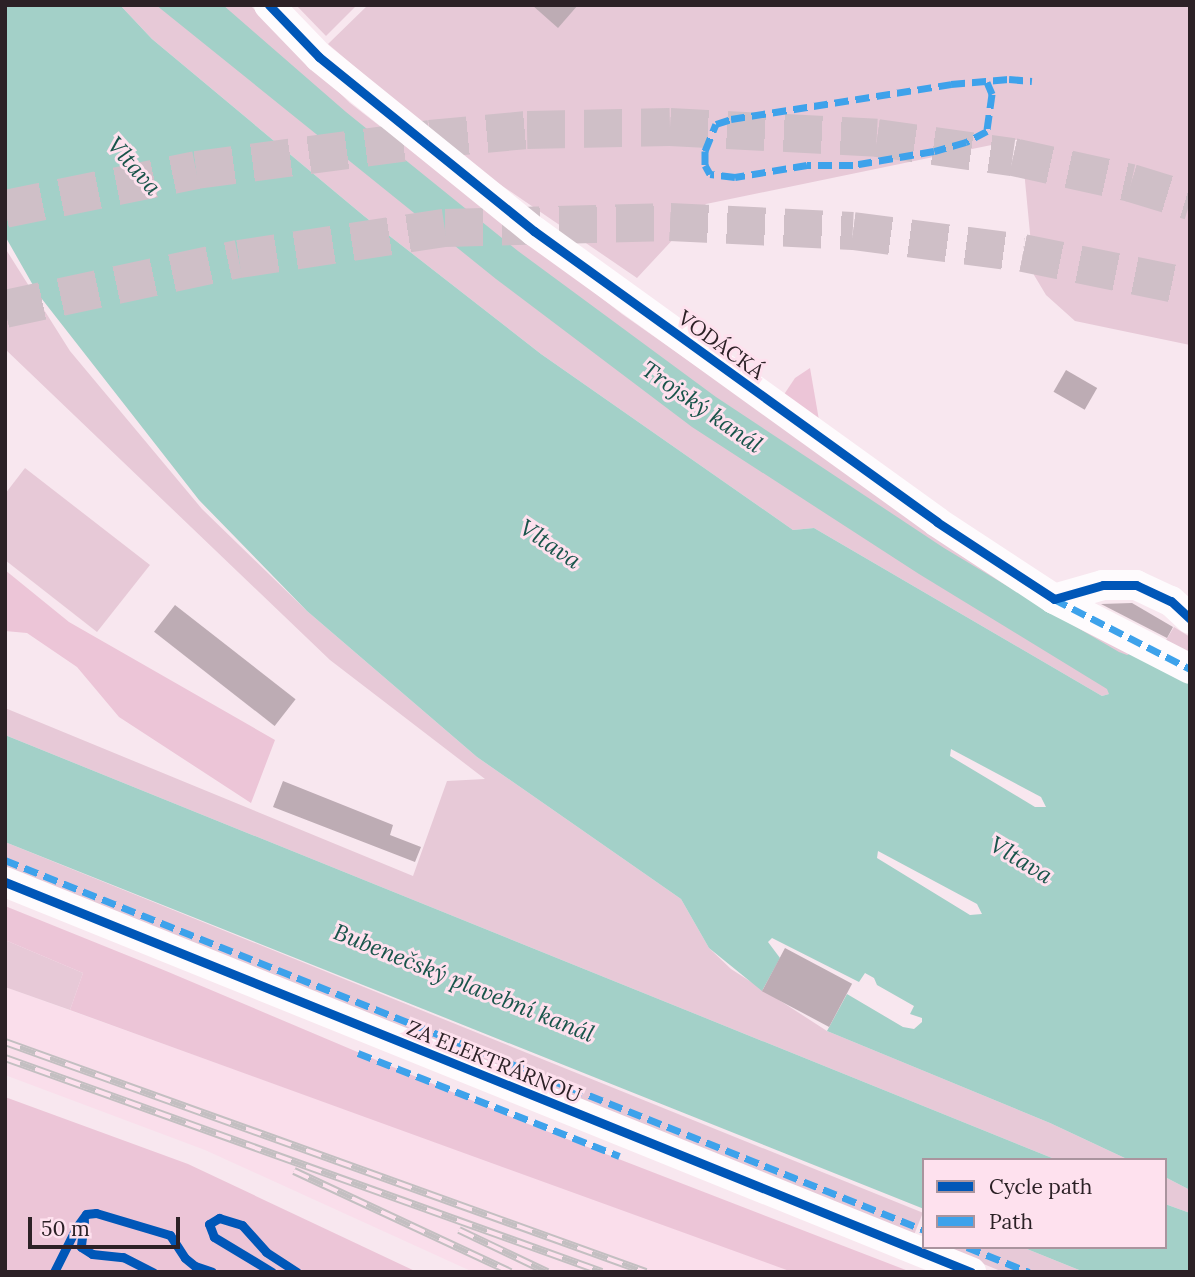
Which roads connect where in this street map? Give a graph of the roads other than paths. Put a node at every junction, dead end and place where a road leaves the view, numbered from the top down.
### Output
1 (269, 5) edge
2 (1054, 598) junction
3 (1190, 619) edge
4 (1190, 669) edge
5 (5, 883) edge
6 (971, 1272) edge

1 - 2 street, VODÁCKÁ
2 - 3 street
2 - 4 street, VODÁCKÁ
5 - 6 street, ZA ELEKTRÁRNOU

